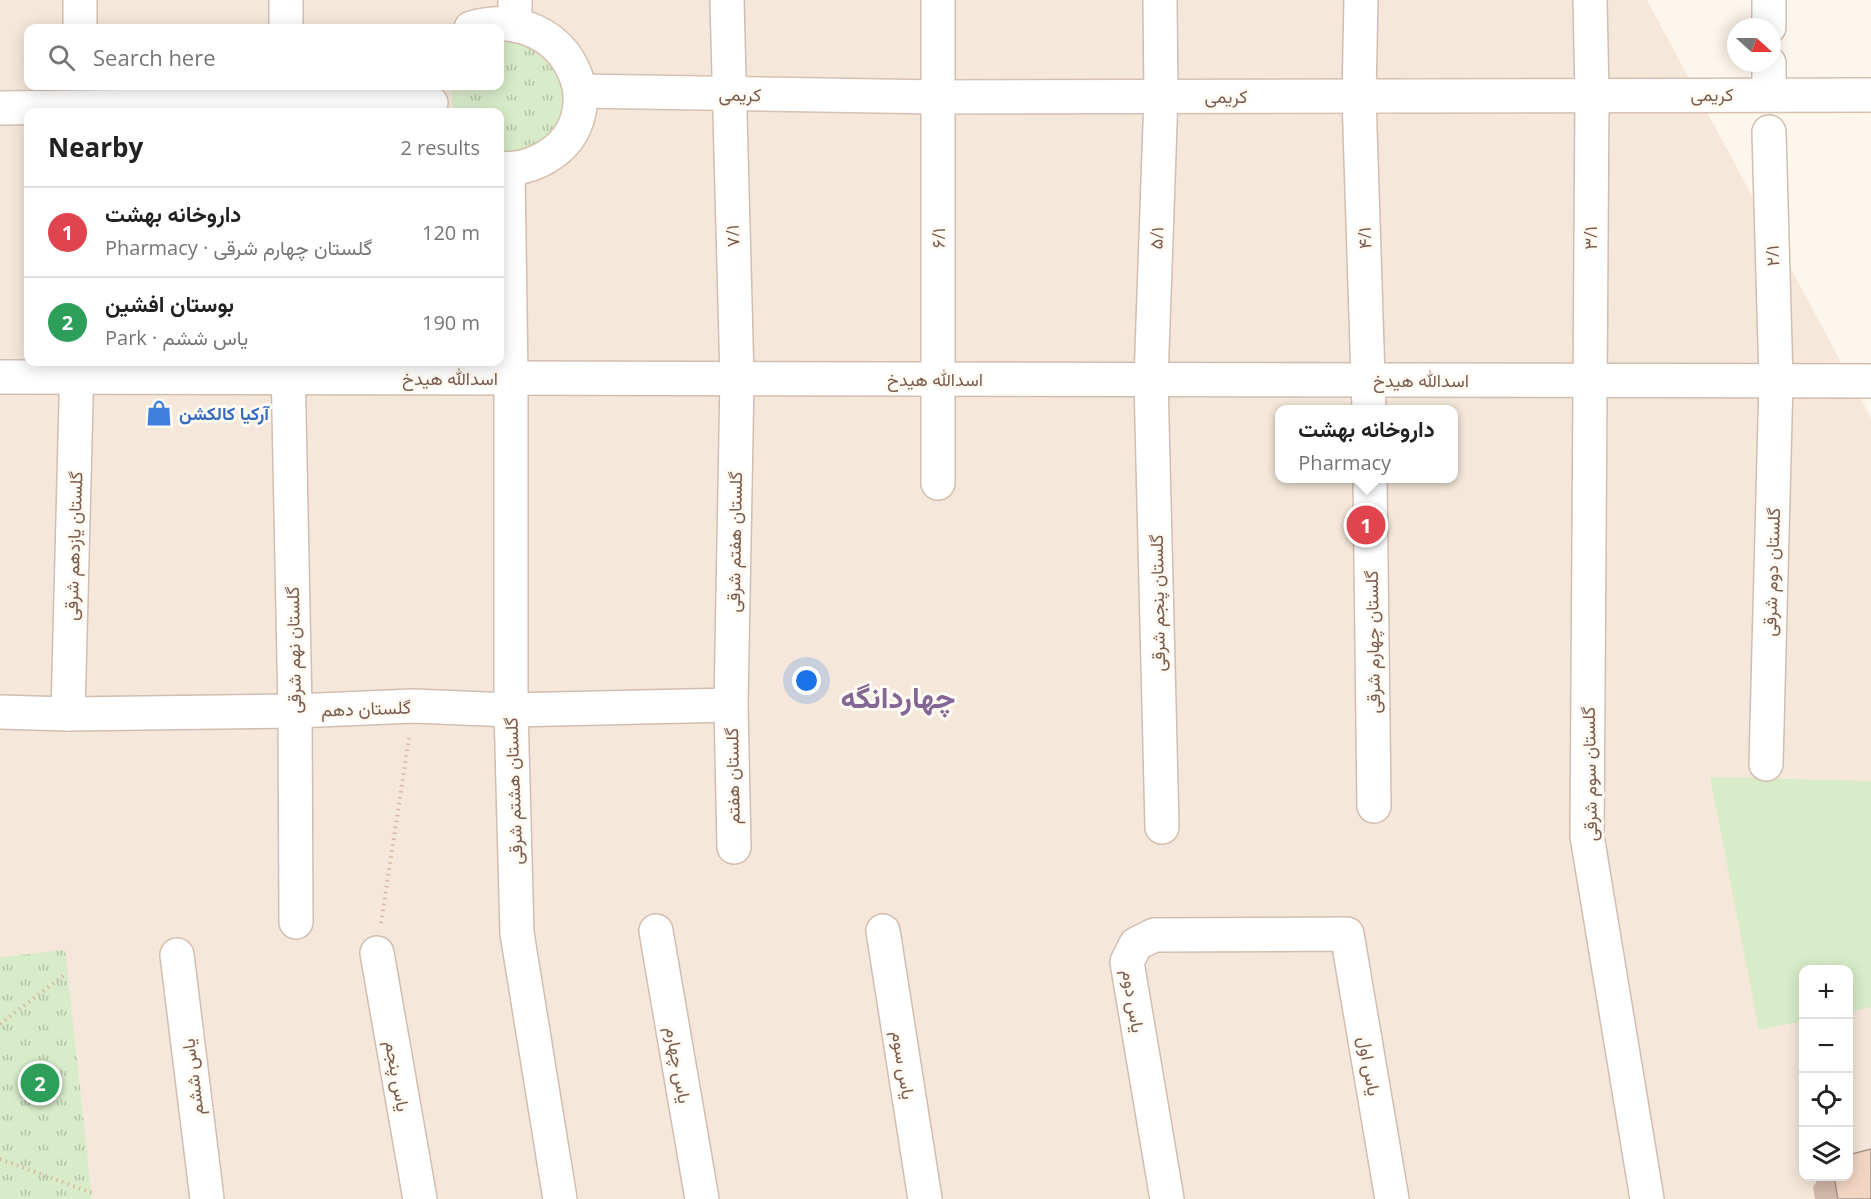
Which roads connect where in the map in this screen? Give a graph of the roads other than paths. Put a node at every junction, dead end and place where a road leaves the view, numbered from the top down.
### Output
1 (80, 0) edge
2 (286, 0) edge
3 (727, 0) edge
4 (938, 0) edge
5 (1160, 0) edge
6 (1361, 0) edge
7 (1590, 0) edge
8 (1768, 0) edge
9 (515, 10) edge
10 (1769, 18) edge
11 (80, 24) edge
12 (286, 24) edge
13 (483, 24) edge
14 (1769, 79) edge
15 (580, 91) junction
16 (728, 93) junction
17 (1592, 95) junction
18 (1871, 95) edge
19 (1161, 96) junction
20 (1359, 96) junction
21 (937, 97) junction
22 (432, 100) edge
23 (285, 101) edge
24 (81, 102) edge
25 (0, 108) edge
26 (1769, 132) dead end
27 (504, 168) edge
28 (77, 370) edge
29 (288, 370) edge
30 (0, 377) edge
31 (511, 379) junction
32 (736, 379) junction
33 (939, 379) junction
34 (1151, 380) junction
35 (1590, 381) junction
36 (1776, 381) junction
37 (1871, 381) edge
38 (1369, 395) edge
39 (938, 483) dead end
40 (1370, 483) edge
41 (731, 705) junction
42 (511, 710) junction
43 (295, 711) junction
44 (0, 712) edge
45 (68, 714) junction
46 (1766, 764) dead end
47 (1374, 806) dead end
48 (1162, 827) dead end
49 (734, 848) dead end
50 (296, 922) dead end
51 (656, 931) dead end
52 (884, 931) dead end
53 (1347, 934) joint
54 (376, 953) road end
55 (177, 956) dead end
56 (207, 1199) edge
57 (420, 1199) edge
58 (560, 1199) edge
59 (702, 1199) edge
60 (925, 1199) edge
61 (1167, 1199) edge
62 (1392, 1199) edge
63 (1647, 1199) edge

1 - 11 street
2 - 12 street
3 - 16 street, ۷/۱
4 - 21 street, ۶/۱
5 - 19 street, ۵/۱
6 - 20 street, ۴/۱
7 - 17 street, ۳/۱
8 - 10 street
9 - 13 street
9 - 15 street
14 - 17 street, کریمی
14 - 18 street, کریمی
15 - 16 street, کریمی
15 - 27 street
16 - 21 street, کریمی
16 - 32 street, ۷/۱
17 - 20 street, کریمی
17 - 35 street, ۳/۱
19 - 20 street, کریمی
19 - 21 street, کریمی
19 - 34 street, ۵/۱
20 - 38 street, ۴/۱
21 - 33 street, ۶/۱
22 - 23 street
23 - 24 street
24 - 25 street
26 - 36 street, ۲/۱
27 - 31 street, گلستان هشتم شرقی
28 - 29 street, اسدالله هیدخ
28 - 30 street, اسدالله هیدخ
28 - 45 street, گلستان یازدهم شرقی
29 - 31 street, اسدالله هیدخ
29 - 43 street, گلستان نهم شرقی
31 - 32 street, اسدالله هیدخ
31 - 42 street, گلستان هشتم شرقی
32 - 33 street, اسدالله هیدخ
32 - 41 street, گلستان هفتم شرقی
33 - 34 street, اسدالله هیدخ
33 - 39 street, ۶/۱
34 - 38 street, اسدالله هیدخ
34 - 48 street, گلستان پنجم شرقی
35 - 36 street, اسدالله هیدخ
35 - 38 street, اسدالله هیدخ
35 - 63 street, گلستان سوم شرقی
36 - 37 street, اسدالله هیدخ
36 - 46 street, گلستان دوم شرقی
40 - 47 street, گلستان چهارم شرقی
41 - 42 street, گلستان دهم
41 - 49 street, گلستان هفتم
42 - 43 street, گلستان دهم
42 - 58 street, گلستان هشتم شرقی
43 - 45 street, گلستان دهم
43 - 50 street, گلستان نهم شرقی
44 - 45 street, گلستان دهم
51 - 59 street, یاس چهارم
52 - 60 street, یاس سوم
53 - 61 street, یاس دوم
53 - 62 street, یاس اول
54 - 57 street, یاس پنجم
55 - 56 street, یاس ششم

